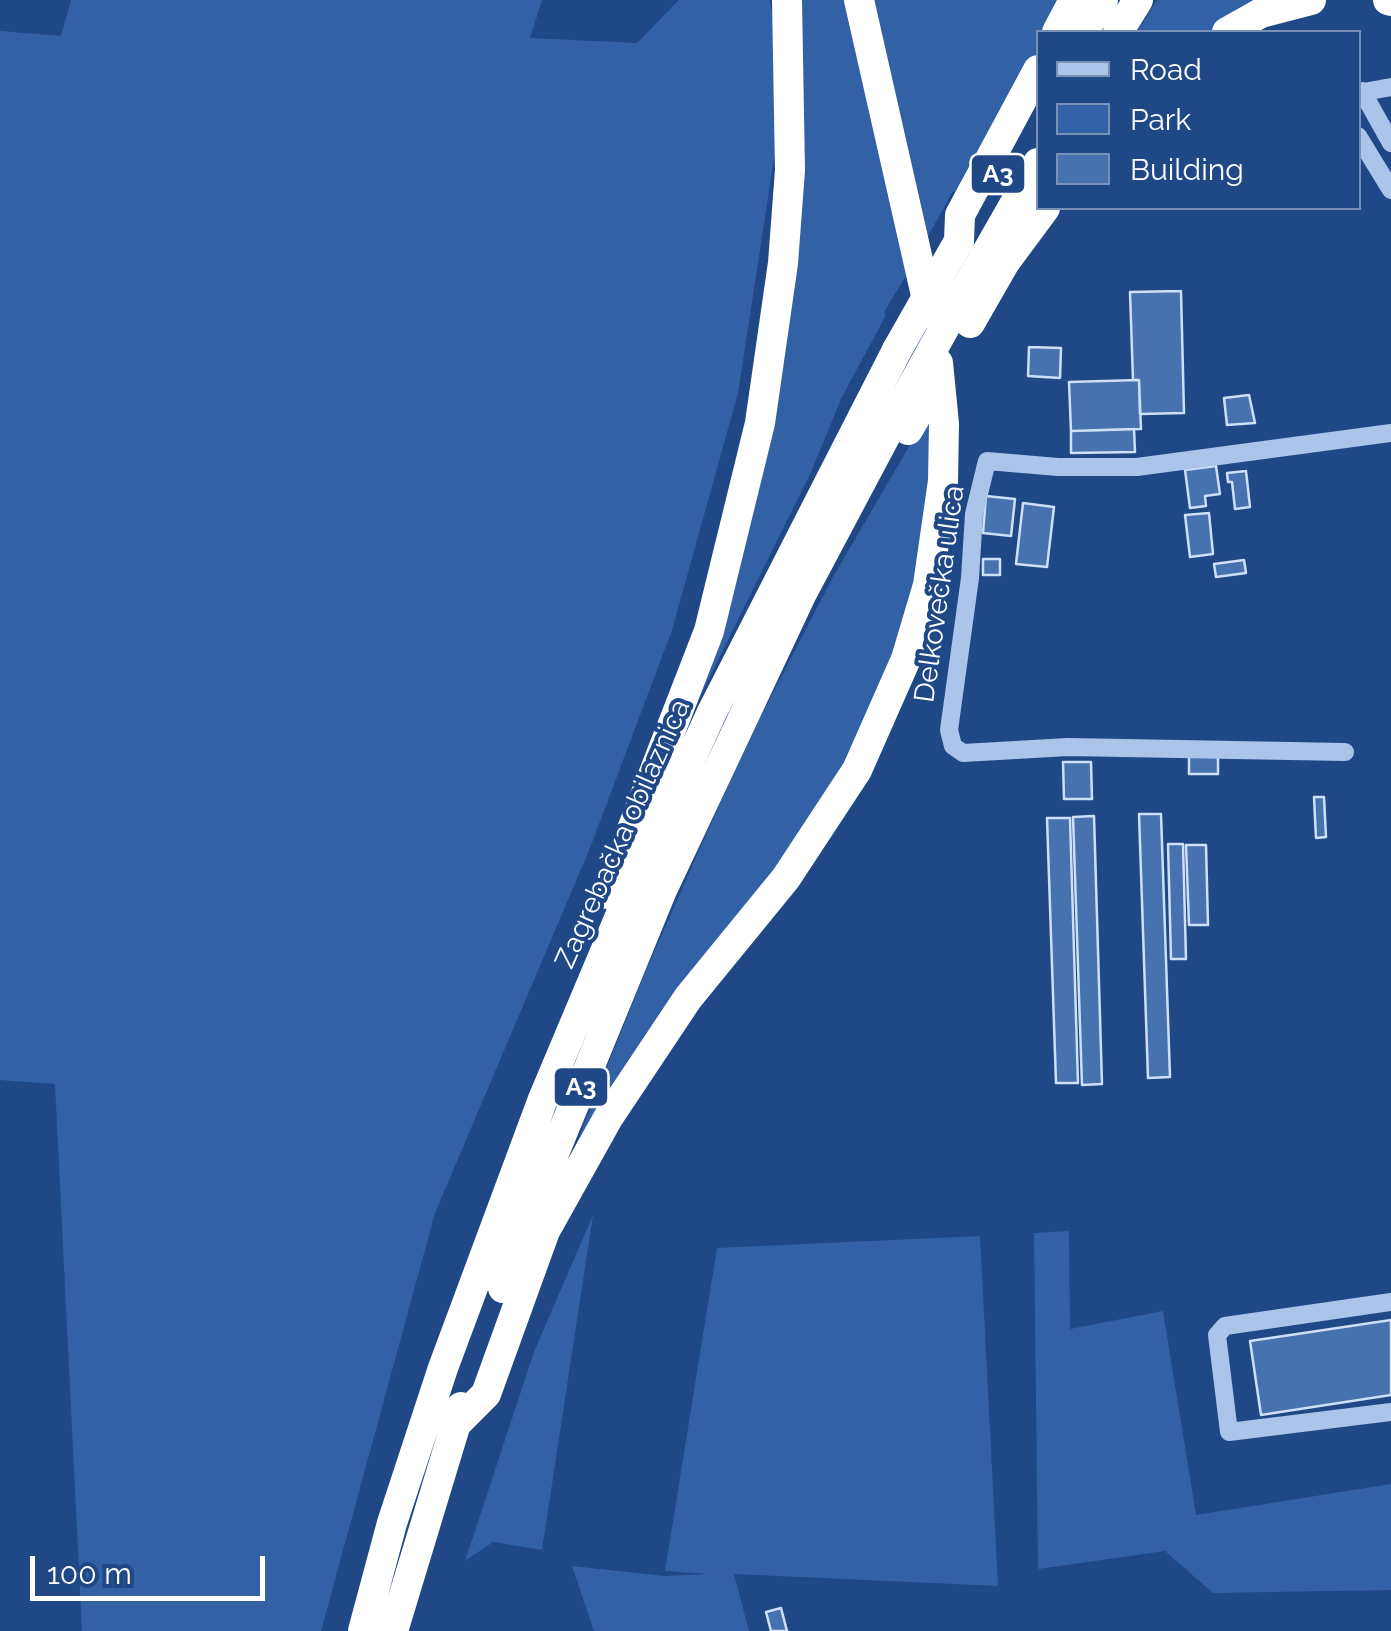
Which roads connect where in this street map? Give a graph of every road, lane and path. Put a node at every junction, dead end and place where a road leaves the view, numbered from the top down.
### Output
1 (787, 0) edge
2 (859, 0) edge
3 (1074, 0) edge
4 (1103, 0) edge
5 (1138, 0) edge
6 (1311, 0) edge
7 (1058, 30) edge
8 (1085, 30) edge
9 (1119, 30) edge
10 (1231, 30) edge
11 (1036, 74) edge
12 (1391, 87) edge
13 (1361, 92) edge
14 (1361, 94) edge
15 (1036, 110) edge
16 (1361, 141) edge
17 (1391, 143) edge
18 (1036, 168) edge
19 (1391, 190) edge
20 (1044, 210) edge
21 (959, 241) junction
22 (1391, 433) edge
23 (872, 460) junction
24 (1345, 752) dead end
25 (530, 1132) junction
26 (1391, 1302) edge
27 (1391, 1412) edge
28 (455, 1425) junction
29 (363, 1631) edge
30 (393, 1631) edge

1 - 25 highway
2 - 28 highway
3 - 7 highway
4 - 8 highway
5 - 9 highway
6 - 10 highway
11 - 21 highway
12 - 13 street
14 - 17 street
15 - 21 highway, Zagrebačka obilaznica / A3
16 - 19 street
18 - 23 highway, A3, bridge
20 - 23 highway, bridge
21 - 25 highway, Zagrebačka obilaznica / A3, bridge
22 - 24 street, Delkovečka ulica
23 - 28 highway, A3
25 - 29 highway, Zagrebačka obilaznica / A3
26 - 27 street
28 - 30 highway, A3

